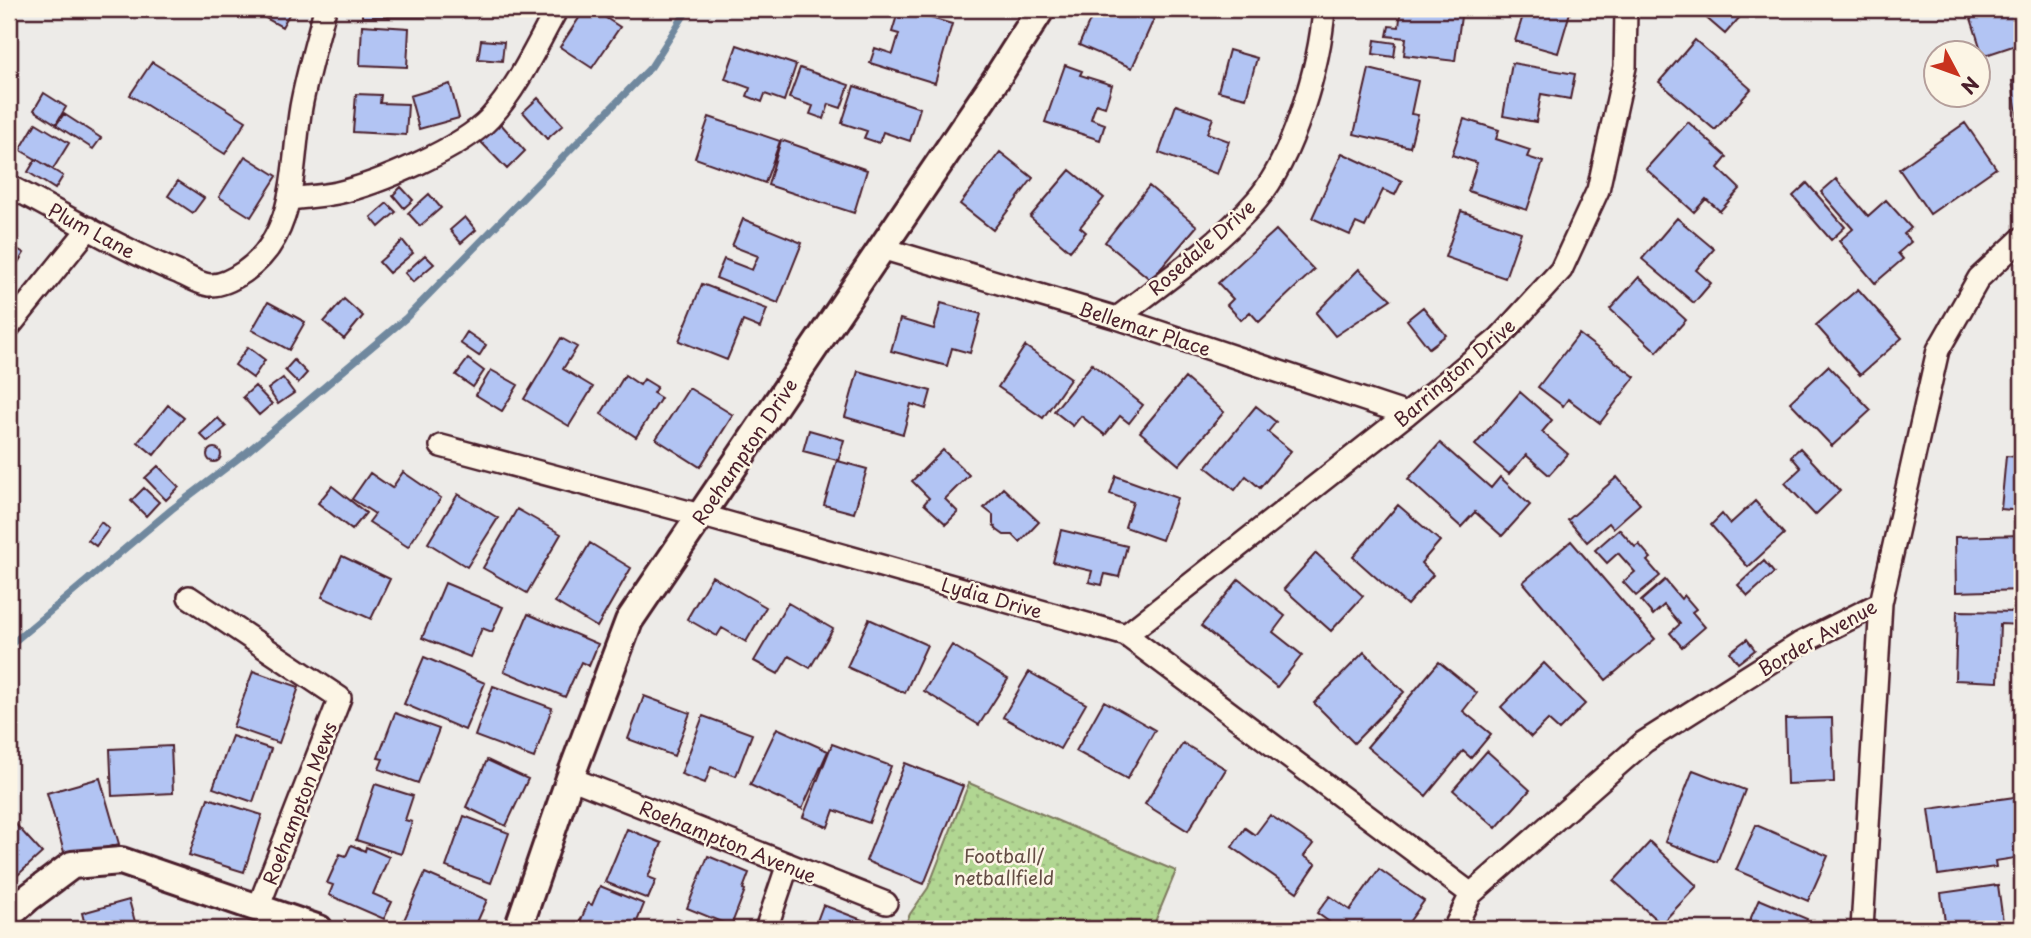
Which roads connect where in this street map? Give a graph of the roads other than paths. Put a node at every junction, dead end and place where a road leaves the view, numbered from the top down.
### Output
1 (325, 9) edge
2 (557, 9) edge
3 (1041, 9) edge
4 (1324, 9) edge
5 (1626, 9) edge
6 (9, 186) edge
7 (289, 199) junction
8 (89, 228) junction
9 (2022, 238) edge
10 (881, 248) junction
11 (1117, 318) junction
12 (9, 327) edge
13 (1407, 414) junction
14 (442, 446) dead end
15 (701, 515) junction
16 (189, 597) dead end
17 (1881, 603) junction
18 (1126, 635) junction
19 (570, 778) junction
20 (788, 864) junction
21 (1471, 894) junction
22 (886, 903) dead end
23 (258, 908) junction
24 (9, 915) edge
25 (319, 929) edge
26 (518, 929) edge
27 (766, 929) edge
28 (1454, 929) edge
29 (1862, 929) edge

1 - 7 street, Plum Lane
2 - 7 street
3 - 10 street, Roehampton Drive
4 - 11 street, Rosedale Drive
5 - 13 street, Barrington Drive
6 - 8 street, Plum Lane
7 - 8 street, Plum Lane
8 - 12 street
9 - 17 street, Border Avenue
10 - 11 street, Bellemar Place
10 - 15 street, Roehampton Drive
11 - 13 street, Bellemar Place
13 - 18 street, Barrington Drive
14 - 15 street, Lydia Drive
15 - 18 street, Lydia Drive
15 - 19 street, Roehampton Drive
16 - 23 street, Roehampton Mews
17 - 21 street, Border Avenue
17 - 29 street
18 - 21 street, Lydia Drive
19 - 20 street, Roehampton Avenue
19 - 26 street, Roehampton Drive
20 - 22 street, Roehampton Avenue
20 - 27 street
21 - 28 street, Border Avenue
23 - 24 street
23 - 25 street

